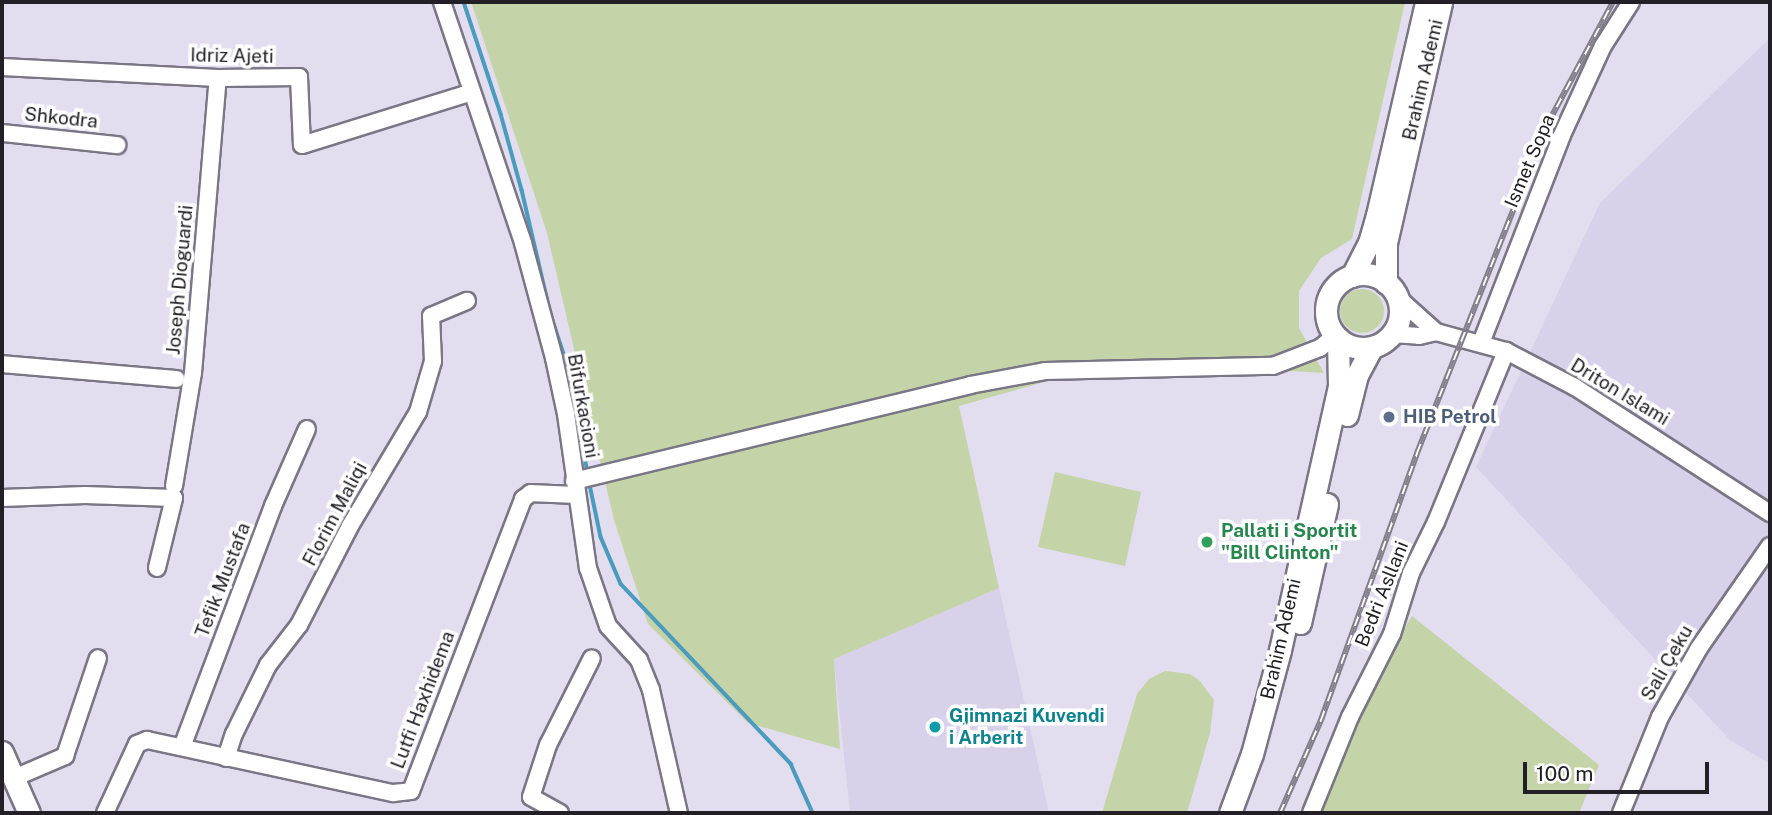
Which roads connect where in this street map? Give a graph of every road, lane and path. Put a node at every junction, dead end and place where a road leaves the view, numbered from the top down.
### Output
1 (442, 2) edge
2 (1426, 2) edge
3 (1441, 2) edge
4 (1631, 2) edge
5 (2, 67) edge
6 (218, 78) junction
7 (471, 92) junction
8 (2, 133) edge
9 (117, 145) dead end
10 (1353, 276) junction
11 (1391, 290) junction
12 (467, 301) dead end
13 (1436, 332) junction
14 (1392, 334) junction
15 (1337, 337) junction
16 (1481, 343) junction
17 (1372, 347) junction
18 (1506, 352) junction
19 (2, 364) edge
20 (176, 379) dead end
21 (307, 429) dead end
22 (582, 483) junction
23 (174, 485) dead end
24 (2, 498) edge
25 (1770, 513) edge
26 (1770, 546) edge
27 (157, 568) dead end
28 (98, 657) dead end
29 (592, 658) dead end
30 (182, 747) junction
31 (2, 752) edge
32 (226, 758) junction
33 (14, 778) junction
34 (29, 813) edge
35 (105, 813) edge
36 (559, 813) edge
37 (679, 813) edge
38 (1230, 813) edge
39 (1245, 813) edge
40 (1311, 813) edge
41 (1621, 813) edge

1 - 7 street, Bifurkacioni
2 - 10 main road, Brahim Ademi
3 - 11 main road, Brahim Ademi
4 - 16 street, Ismet Sopa
5 - 6 street, Idriz Ajeti
6 - 7 street, Idriz Ajeti
6 - 23 street, Joseph Dioguardi
7 - 22 street, Bifurkacioni
8 - 9 street, Shkodra
10 - 11 main road
10 - 15 main road, Brahim Ademi
11 - 13 street, Driton Islami
11 - 14 main road, Brahim Ademi
12 - 32 street, Florim Maliqi
13 - 14 street, Driton Islami
13 - 16 street, Driton Islami
14 - 17 main road
15 - 17 main road
15 - 22 street
15 - 38 main road, Brahim Ademi
16 - 18 street, Driton Islami
17 - 39 main road, Brahim Ademi
18 - 25 street, Driton Islami
18 - 40 street, Bedri Asllani
19 - 20 street
21 - 30 street, Tefik Mustafa
22 - 32 street, Lutfi Haxhidema
22 - 37 street, Bifurkacioni
24 - 27 street
26 - 41 street, Sali Çeku
28 - 33 street
29 - 36 street
30 - 32 street, Lutfi Haxhidema
30 - 35 street, Lutfi Haxhidema
31 - 33 main road
33 - 34 main road

